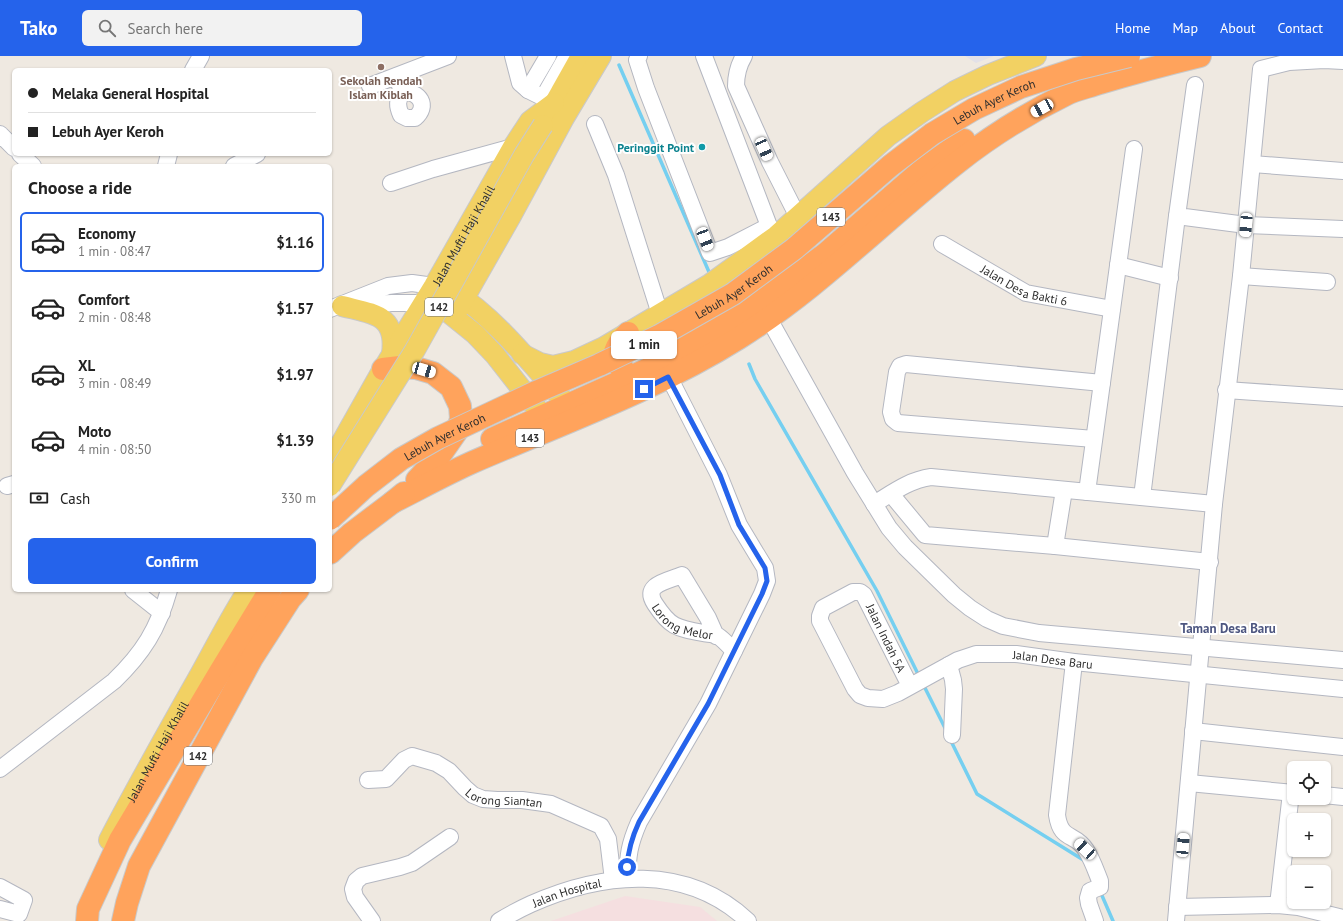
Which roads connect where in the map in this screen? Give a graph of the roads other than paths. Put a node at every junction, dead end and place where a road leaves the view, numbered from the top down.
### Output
1 (201, 56) edge
2 (448, 56) edge
3 (514, 56) edge
4 (548, 56) edge
5 (567, 56) edge
6 (581, 56) edge
7 (601, 56) edge
8 (639, 56) edge
9 (704, 56) edge
10 (744, 56) edge
11 (1129, 56) edge
12 (1200, 56) edge
13 (1030, 57) edge
14 (1343, 61) edge
15 (194, 68) edge
16 (397, 76) junction
17 (1195, 85) dead end
18 (370, 86) dead end
19 (528, 90) junction
20 (402, 92) dead end
21 (1067, 94) junction
22 (549, 101) junction
23 (594, 124) dead end
24 (0, 134) edge
25 (12, 146) edge
26 (513, 147) junction
27 (1134, 149) dead end
28 (22, 156) edge
29 (253, 156) edge
30 (31, 164) edge
31 (238, 164) edge
32 (1252, 164) junction
33 (1343, 171) edge
34 (391, 183) dead end
35 (1177, 216) junction
36 (798, 217) junction
37 (1246, 225) junction
38 (1343, 229) edge
39 (773, 231) junction
40 (942, 244) dead end
41 (1118, 265) junction
42 (1241, 276) junction
43 (1170, 278) junction
44 (1327, 282) dead end
45 (434, 286) junction
46 (464, 298) junction
47 (423, 303) junction
48 (336, 308) edge
49 (1112, 309) junction
50 (660, 314) junction
51 (454, 316) junction
52 (769, 319) junction
53 (628, 333) junction
54 (522, 354) junction
55 (387, 361) junction
56 (648, 369) junction
57 (668, 377) junction
58 (1102, 383) junction
59 (1226, 390) junction
60 (1343, 398) edge
61 (567, 404) junction
62 (542, 416) junction
63 (1094, 439) junction
64 (332, 459) edge
65 (417, 480) junction
66 (332, 483) edge
67 (1064, 490) junction
68 (1087, 492) junction
69 (891, 494) junction
70 (1142, 497) junction
71 (393, 502) junction
72 (874, 504) junction
73 (1214, 504) junction
74 (332, 517) edge
75 (1055, 546) junction
76 (332, 551) edge
77 (1210, 562) junction
78 (136, 592) edge
79 (168, 592) edge
80 (262, 592) edge
81 (262, 592) edge
82 (294, 595) edge
83 (162, 613) junction
84 (1019, 630) junction
85 (716, 636) dead end
86 (1201, 646) junction
87 (734, 650) junction
88 (1016, 654) junction
89 (1343, 660) edge
90 (1074, 662) junction
91 (949, 665) junction
92 (1198, 674) junction
93 (917, 682) junction
94 (1343, 689) edge
95 (1193, 731) junction
96 (952, 735) dead end
97 (1343, 747) edge
98 (0, 769) edge
99 (368, 780) dead end
100 (1188, 783) junction
101 (1287, 792) edge
102 (1331, 796) edge
103 (1343, 797) edge
104 (1291, 805) edge
105 (450, 837) dead end
106 (620, 880) junction
107 (0, 887) edge
108 (1278, 905) junction
109 (0, 909) edge
110 (1177, 914) edge
111 (88, 915) edge
112 (1343, 918) edge
113 (123, 921) edge
114 (372, 921) edge
115 (499, 921) edge
116 (748, 921) edge
117 (1095, 921) edge

1 - 15 street
2 - 16 street
3 - 19 street
4 - 19 street
5 - 22 street
6 - 22 main road, Jalan Mufti Haji Khalil / 142
7 - 46 main road, 142
8 - 39 street
9 - 39 street
10 - 36 street
11 - 74 highway, Lebuh Ayer Keroh / 143, bridge
12 - 21 highway, Lebuh Ayer Keroh / 143
13 - 36 main road
14 - 32 street
16 - 18 street
16 - 20 street
17 - 35 street
19 - 22 street
21 - 52 highway, Lebuh Ayer Keroh / 143
21 - 56 highway
22 - 26 main road, Jalan Mufti Haji Khalil / 142
22 - 66 main road, 142, bridge
23 - 50 street
24 - 25 street
26 - 34 street
26 - 45 main road, Jalan Mufti Haji Khalil / 142
27 - 41 street
28 - 30 street
29 - 31 street
32 - 33 street
32 - 37 street
35 - 37 street
35 - 43 street
36 - 39 main road
37 - 38 street
37 - 42 street
39 - 50 main road
40 - 49 street, Jalan Desa Bakti 6
41 - 43 street
41 - 49 street
42 - 44 street
42 - 59 street
43 - 70 street
45 - 46 main road
45 - 47 main road, Jalan Mufti Haji Khalil / 142
45 - 48 street
46 - 51 main road, 142
46 - 54 main road
47 - 48 street
47 - 51 main road
47 - 55 main road, Jalan Mufti Haji Khalil / 142
48 - 55 main road
49 - 58 street
50 - 53 main road
51 - 62 main road
52 - 57 highway, Lebuh Ayer Keroh / 143
52 - 72 street
53 - 54 main road
53 - 56 highway
54 - 61 main road
55 - 64 main road, Jalan Mufti Haji Khalil / 142
55 - 65 highway
56 - 61 highway
57 - 71 highway, Lebuh Ayer Keroh / 143
57 - 87 street
58 - 63 street
58 - 63 street
59 - 60 street
59 - 73 street
61 - 62 highway
62 - 65 highway
63 - 68 street
65 - 71 highway
67 - 68 street
67 - 69 street
67 - 75 street
68 - 70 street
69 - 72 street
69 - 75 street
70 - 73 street
71 - 76 highway, 143
72 - 84 street
73 - 77 street
75 - 77 street
77 - 86 street
78 - 83 street
79 - 83 street
80 - 111 highway, 142
81 - 111 main road, Jalan Mufti Haji Khalil / 142
82 - 113 highway, 142
83 - 98 street
84 - 86 street
84 - 88 street
85 - 87 street
86 - 89 street
86 - 92 street
87 - 106 street
88 - 90 street, Jalan Desa Baru
88 - 91 street, Jalan Desa Baru
90 - 92 street, Jalan Desa Baru
90 - 117 street
91 - 93 street, Jalan Desa Baru
91 - 96 street
92 - 94 street, Jalan Desa Baru
92 - 95 street
93 - 93 street, Jalan Indah 5A
95 - 97 street
95 - 100 street
99 - 106 street, Lorong Siantan
100 - 101 street
100 - 110 street
102 - 103 street
104 - 108 street
105 - 114 street
106 - 115 street, Jalan Hospital
106 - 116 street, Jalan Hospital
107 - 109 street
108 - 110 street
108 - 112 street

